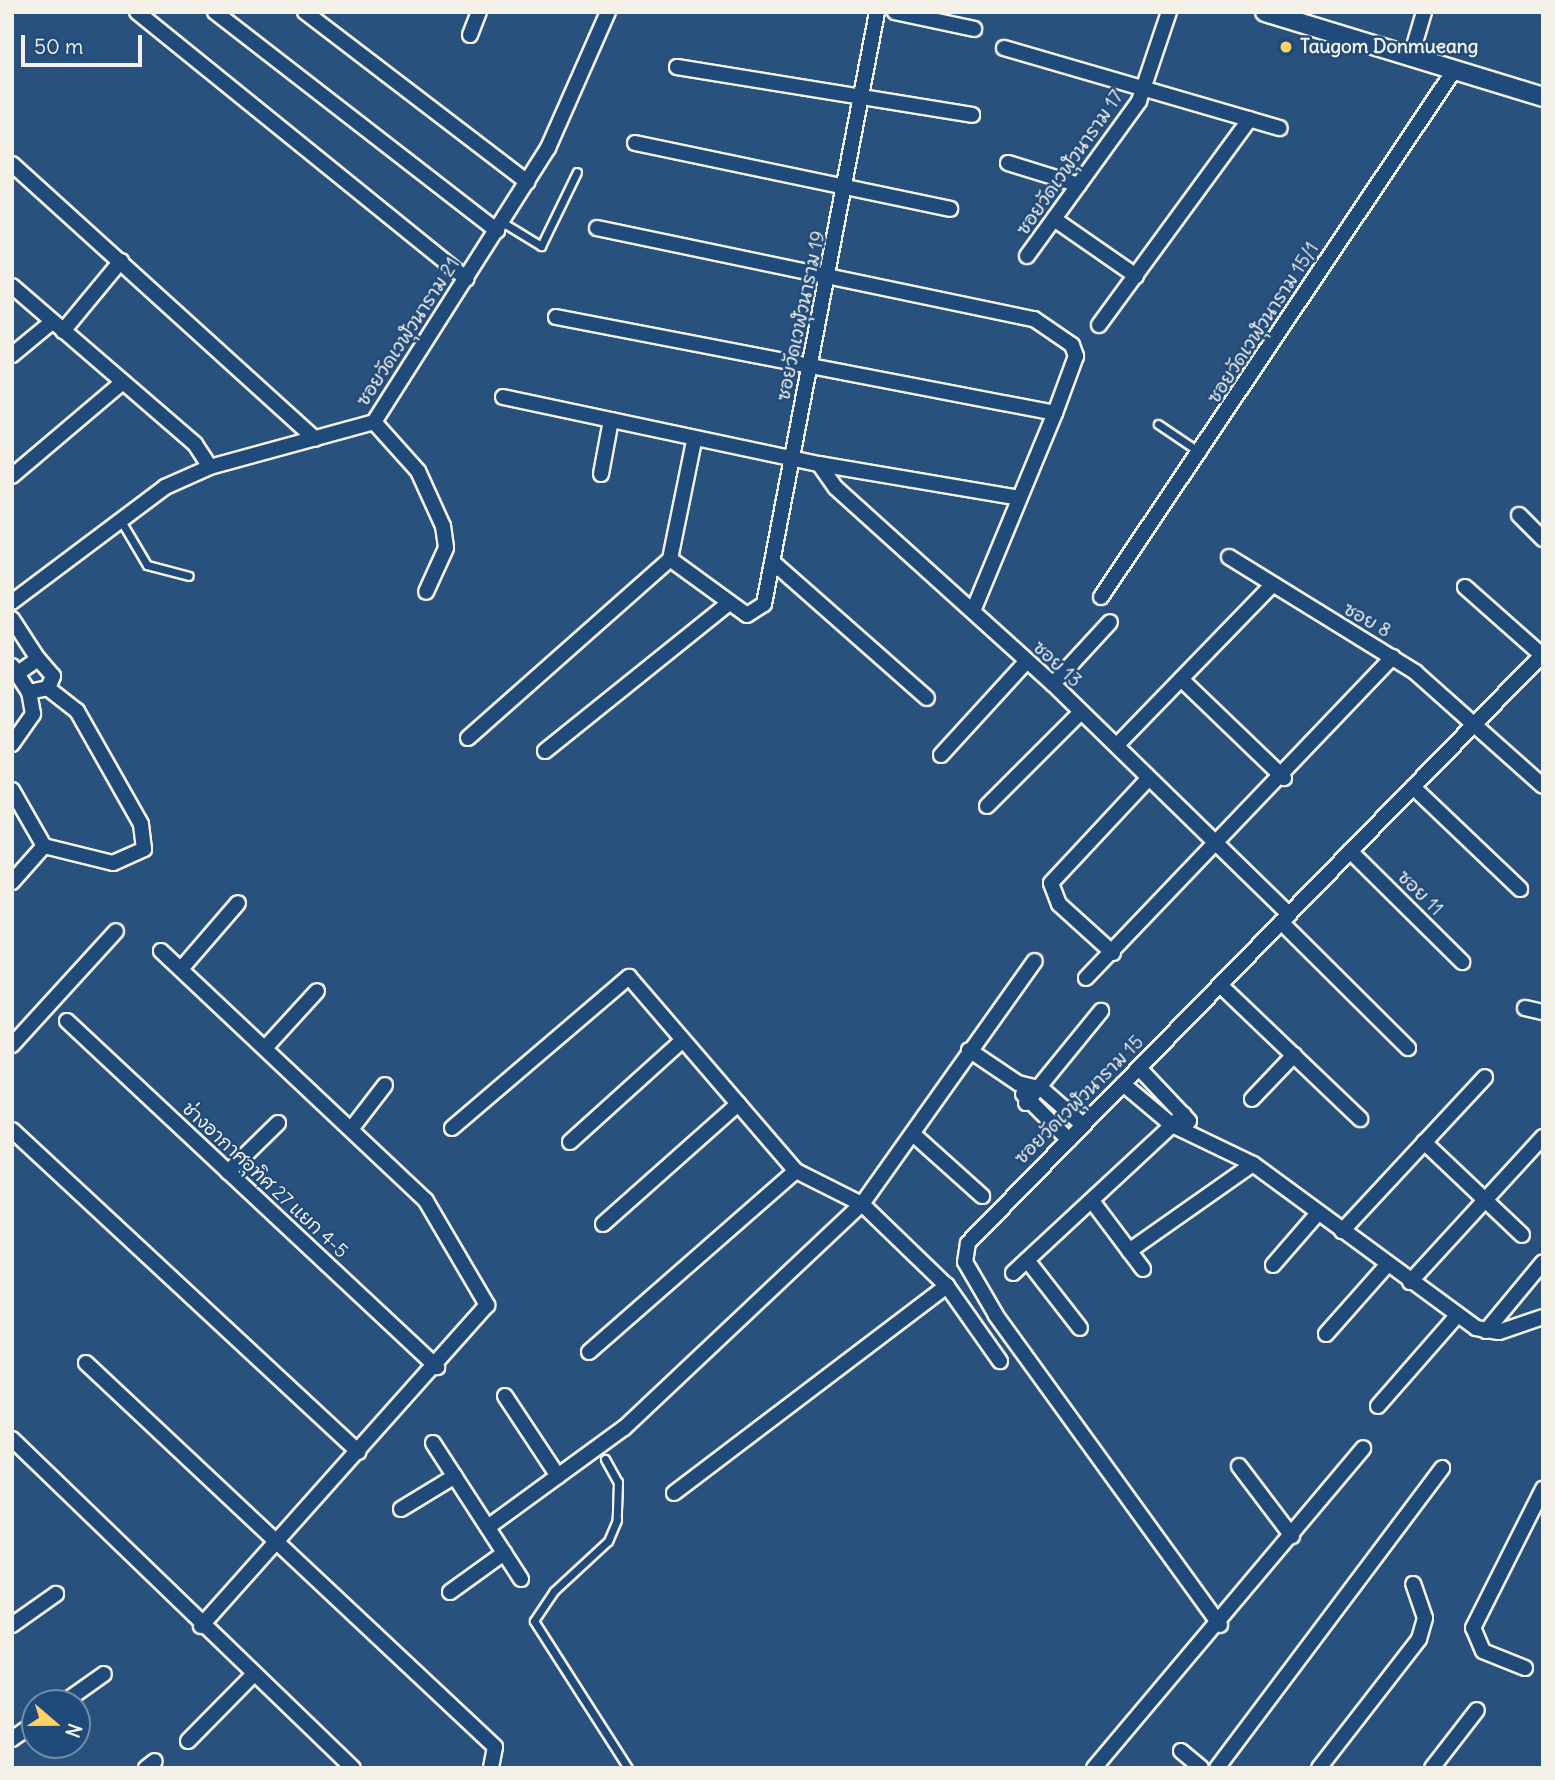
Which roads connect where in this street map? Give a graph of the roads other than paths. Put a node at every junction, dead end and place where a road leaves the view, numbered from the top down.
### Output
1 (137, 12) edge
2 (215, 12) edge
3 (305, 12) edge
4 (479, 12) edge
5 (608, 12) edge
6 (877, 12) edge
7 (895, 12) edge
8 (1169, 12) edge
9 (1265, 12) edge
10 (1424, 12) edge
11 (974, 29) dead end
12 (470, 35) dead end
13 (1004, 48) dead end
14 (1411, 56) junction
15 (677, 67) dead end
16 (1455, 69) junction
17 (1145, 87) junction
18 (1543, 97) edge
19 (863, 99) junction
20 (972, 115) dead end
21 (1250, 119) junction
22 (1280, 128) dead end
23 (635, 143) dead end
24 (1008, 163) dead end
25 (12, 164) edge
26 (577, 172) dead end
27 (527, 183) junction
28 (1079, 185) junction
29 (847, 188) junction
30 (950, 209) dead end
31 (1054, 219) junction
32 (499, 226) junction
33 (597, 228) dead end
34 (1027, 256) dead end
35 (121, 261) junction
36 (1136, 276) junction
37 (467, 279) junction
38 (827, 281) junction
39 (12, 286) edge
40 (556, 317) dead end
41 (1099, 325) dead end
42 (57, 326) junction
43 (12, 355) edge
44 (809, 371) junction
45 (123, 382) junction
46 (503, 397) dead end
47 (1055, 414) junction
48 (611, 420) junction
49 (374, 422) junction
50 (1158, 424) dead end
51 (315, 439) junction
52 (694, 441) junction
53 (1201, 453) junction
54 (791, 457) junction
55 (819, 464) junction
56 (210, 467) junction
57 (601, 474) dead end
58 (12, 476) edge
59 (1019, 498) junction
60 (1518, 514) dead end
61 (121, 521) junction
62 (1543, 539) edge
63 (1229, 557) dead end
64 (670, 559) junction
65 (776, 565) junction
66 (189, 576) dead end
67 (1270, 587) junction
68 (1465, 587) dead end
69 (426, 592) dead end
70 (1101, 597) dead end
71 (13, 599) edge
72 (728, 604) junction
73 (972, 611) junction
74 (12, 619) edge
75 (1110, 622) dead end
76 (1542, 655) edge
77 (1393, 657) junction
78 (38, 659) junction
79 (1026, 662) junction
80 (15, 670) edge
81 (1181, 679) junction
82 (1053, 684) junction
83 (48, 688) junction
84 (29, 692) junction
85 (927, 698) dead end
86 (1081, 712) junction
87 (1477, 728) junction
88 (468, 738) dead end
89 (12, 744) edge
90 (1117, 745) junction
91 (545, 751) dead end
92 (941, 755) dead end
93 (1284, 778) junction
94 (1147, 780) junction
95 (1543, 786) edge
96 (1413, 787) junction
97 (12, 790) edge
98 (986, 806) dead end
99 (44, 846) junction
100 (1218, 846) junction
101 (1350, 851) junction
102 (12, 882) edge
103 (1520, 889) dead end
104 (238, 903) dead end
105 (1285, 918) junction
106 (116, 931) dead end
107 (161, 951) dead end
108 (1113, 953) junction
109 (1035, 961) dead end
110 (1462, 962) dead end
111 (181, 969) junction
112 (1086, 978) dead end
113 (1220, 985) junction
114 (317, 990) dead end
115 (1525, 1008) dead end
116 (1101, 1011) dead end
117 (1543, 1012) edge
118 (67, 1021) dead end
119 (683, 1040) junction
120 (12, 1045) edge
121 (265, 1048) junction
122 (1408, 1048) dead end
123 (969, 1050) junction
124 (1294, 1055) junction
125 (1139, 1068) junction
126 (1485, 1077) dead end
127 (1018, 1083) junction
128 (1123, 1084) junction
129 (385, 1085) dead end
130 (1042, 1089) junction
131 (1252, 1098) dead end
132 (1026, 1103) junction
133 (738, 1104) junction
134 (1184, 1114) junction
135 (1360, 1119) dead end
136 (278, 1123) dead end
137 (1083, 1125) junction
138 (1171, 1125) junction
139 (352, 1128) junction
140 (452, 1128) dead end
141 (12, 1129) edge
142 (913, 1134) junction
143 (1198, 1134) junction
144 (1543, 1138) edge
145 (1069, 1140) junction
146 (570, 1142) dead end
147 (1424, 1142) junction
148 (1253, 1164) junction
149 (796, 1171) junction
150 (228, 1172) junction
151 (982, 1196) dead end
152 (1093, 1201) junction
153 (1485, 1201) junction
154 (862, 1204) junction
155 (1318, 1213) junction
156 (603, 1224) dead end
157 (1342, 1231) junction
158 (1522, 1235) dead end
159 (1129, 1251) junction
160 (1027, 1260) junction
161 (1543, 1262) edge
162 (1273, 1265) dead end
163 (1387, 1265) junction
164 (1143, 1269) dead end
165 (1013, 1273) dead end
166 (1410, 1282) junction
167 (947, 1286) junction
168 (1456, 1317) junction
169 (1543, 1317) edge
170 (1080, 1328) dead end
171 (1486, 1331) junction
172 (1326, 1334) dead end
173 (589, 1352) dead end
174 (1000, 1361) dead end
175 (86, 1363) dead end
176 (437, 1367) junction
177 (505, 1396) dead end
178 (1378, 1406) dead end
179 (12, 1439) edge
180 (433, 1443) dead end
181 (1363, 1448) dead end
182 (358, 1452) junction
183 (606, 1459) dead end
184 (1239, 1466) dead end
185 (1442, 1468) dead end
186 (455, 1476) junction
187 (558, 1476) junction
188 (1543, 1489) edge
189 (674, 1493) dead end
190 (401, 1510) dead end
191 (488, 1527) junction
192 (1293, 1536) junction
193 (280, 1542) junction
194 (504, 1553) junction
195 (522, 1579) dead end
196 (1412, 1584) dead end
197 (450, 1592) dead end
198 (56, 1594) dead end
199 (12, 1625) edge
200 (1220, 1625) junction
201 (201, 1626) junction
202 (1525, 1668) dead end
203 (104, 1674) dead end
204 (252, 1676) junction
205 (83, 1689) edge
206 (1477, 1710) dead end
207 (188, 1741) dead end
208 (1181, 1751) dead end
209 (353, 1768) edge
210 (491, 1768) edge
211 (628, 1768) edge
212 (1094, 1768) edge
213 (1201, 1768) edge
214 (1217, 1768) edge
215 (1319, 1768) edge
216 (1432, 1768) edge

1 - 37 street
2 - 32 street
3 - 27 street
4 - 12 street
5 - 27 street, ซอยวัดเวฬุวนาราม 21
6 - 19 street, ซอยวัดเวฬุวนาราม 19
7 - 11 street
8 - 17 street, ซอยวัดเวฬุวนาราม 17
9 - 14 street
10 - 14 street
13 - 17 street
14 - 16 street
15 - 19 street
16 - 18 street
16 - 53 street, ซอยวัดเวฬุวนาราม 15/1
17 - 21 street
17 - 28 street, ซอยวัดเวฬุวนาราม 17
19 - 20 street
19 - 29 street, ซอยวัดเวฬุวนาราม 19
21 - 22 street
21 - 36 street
23 - 29 street
24 - 28 street
25 - 35 street
26 - 32 lane
27 - 32 street, ซอยวัดเวฬุวนาราม 21
28 - 31 street, ซอยวัดเวฬุวนาราม 17
29 - 30 street
29 - 38 street, ซอยวัดเวฬุวนาราม 19
31 - 34 street, ซอยวัดเวฬุวนาราม 17
31 - 36 street
32 - 37 street, ซอยวัดเวฬุวนาราม 21
33 - 38 street
35 - 42 street
35 - 51 street
36 - 41 street
37 - 49 street, ซอยวัดเวฬุวนาราม 21
38 - 44 street, ซอยวัดเวฬุวนาราม 19
38 - 47 street
39 - 42 street
40 - 44 street
42 - 43 street
42 - 45 street
44 - 47 street
44 - 54 street, ซอยวัดเวฬุวนาราม 19
45 - 56 street
45 - 58 street
46 - 48 street
47 - 59 street
48 - 52 street
48 - 57 street
49 - 51 street, ซอยวัดเวฬุวนาราม 21
49 - 69 street
50 - 53 lane
51 - 56 street, ซอยวัดเวฬุวนาราม 21
52 - 54 street
52 - 64 street
53 - 70 street, ซอยวัดเวฬุวนาราม 15/1
54 - 55 street
54 - 65 street, ซอยวัดเวฬุวนาราม 19
55 - 59 street
55 - 73 street, ซอย 13
56 - 61 street, ซอยวัดเวฬุวนาราม 21
59 - 73 street
60 - 62 street
61 - 66 lane
61 - 71 street, ซอยวัดเวฬุวนาราม 21
63 - 67 street, ซอย 8
64 - 72 street
64 - 88 street
65 - 72 street, ซอยวัดเวฬุวนาราม 19
65 - 85 street
67 - 77 street, ซอย 8
67 - 81 street
68 - 76 street
72 - 91 street
73 - 79 street, ซอย 13
74 - 78 street
75 - 82 street
76 - 87 street, ซอยวัดเวฬุวนาราม 15
77 - 87 street, ซอย 8
77 - 93 street
78 - 80 street
78 - 83 street
79 - 82 street, ซอย 13
79 - 92 street
80 - 84 street
81 - 90 street
81 - 93 street
82 - 86 street, ซอย 13
83 - 84 street
83 - 99 street
84 - 89 street
86 - 90 street, ซอย 13
86 - 98 street
87 - 95 street, ซอย 8
87 - 96 street, ซอยวัดเวฬุวนาราม 15
90 - 94 street, ซอย 13
93 - 100 street
94 - 100 street, ซอย 13
94 - 108 street
96 - 101 street, ซอยวัดเวฬุวนาราม 15
96 - 103 street
97 - 99 street
99 - 102 street
100 - 105 street, ซอย 13
100 - 108 street
101 - 105 street, ซอยวัดเวฬุวนาราม 15
101 - 110 street, ซอย 11
104 - 111 street
105 - 113 street, ซอยวัดเวฬุวนาราม 15
105 - 122 street, ซอย 13
106 - 120 street
107 - 111 street
108 - 112 street
109 - 123 street
111 - 121 street
113 - 124 street
113 - 125 street, ซอยวัดเวฬุวนาราม 15
114 - 121 street
115 - 117 street
116 - 130 street
118 - 150 street, ช่างอากาศอุทิศ 27 แยก 4-5
119 - 133 street
119 - 140 street
119 - 146 street
121 - 139 street
123 - 127 street
123 - 142 street
124 - 131 street
124 - 135 street
125 - 128 street, ซอยวัดเวฬุวนาราม 15
125 - 134 street
126 - 147 street
127 - 130 street
127 - 132 street
128 - 137 street, ซอยวัดเวฬุวนาราม 15
128 - 138 street
129 - 139 street
130 - 132 street
130 - 137 street
132 - 145 street
133 - 149 street
133 - 156 street
134 - 138 street
134 - 143 street
136 - 150 street
137 - 145 street, ซอยวัดเวฬุวนาราม 15
138 - 143 street
138 - 152 street
139 - 176 street
141 - 182 street
142 - 151 street
142 - 154 street
143 - 148 street
144 - 153 street
145 - 200 street, ซอยวัดเวฬุวนาราม 15
147 - 153 street
147 - 157 street
148 - 155 street
148 - 159 street
149 - 154 street
149 - 173 street
150 - 176 street, ช่างอากาศอุทิศ 27 แยก 4-5
152 - 159 street
152 - 160 street
153 - 158 street
153 - 166 street
154 - 167 street
154 - 187 street
155 - 157 street
155 - 162 street
157 - 163 street
159 - 164 street
160 - 165 street
160 - 170 street
161 - 171 street
163 - 166 street
163 - 172 street
166 - 168 street
167 - 174 street
167 - 189 street
168 - 171 street
168 - 178 street
169 - 171 street
175 - 193 street
176 - 182 street
177 - 187 street
179 - 201 street
180 - 186 street
181 - 192 street
182 - 193 street
183 - 211 lane
184 - 192 street
185 - 214 street
186 - 190 street
186 - 191 street
187 - 191 street
188 - 202 street
191 - 194 street
192 - 200 street
193 - 201 street
193 - 210 street
194 - 195 street
194 - 197 street
196 - 215 street
198 - 199 street
200 - 212 street
201 - 204 street
203 - 205 street
204 - 207 street
204 - 209 street
206 - 216 street
208 - 213 street

